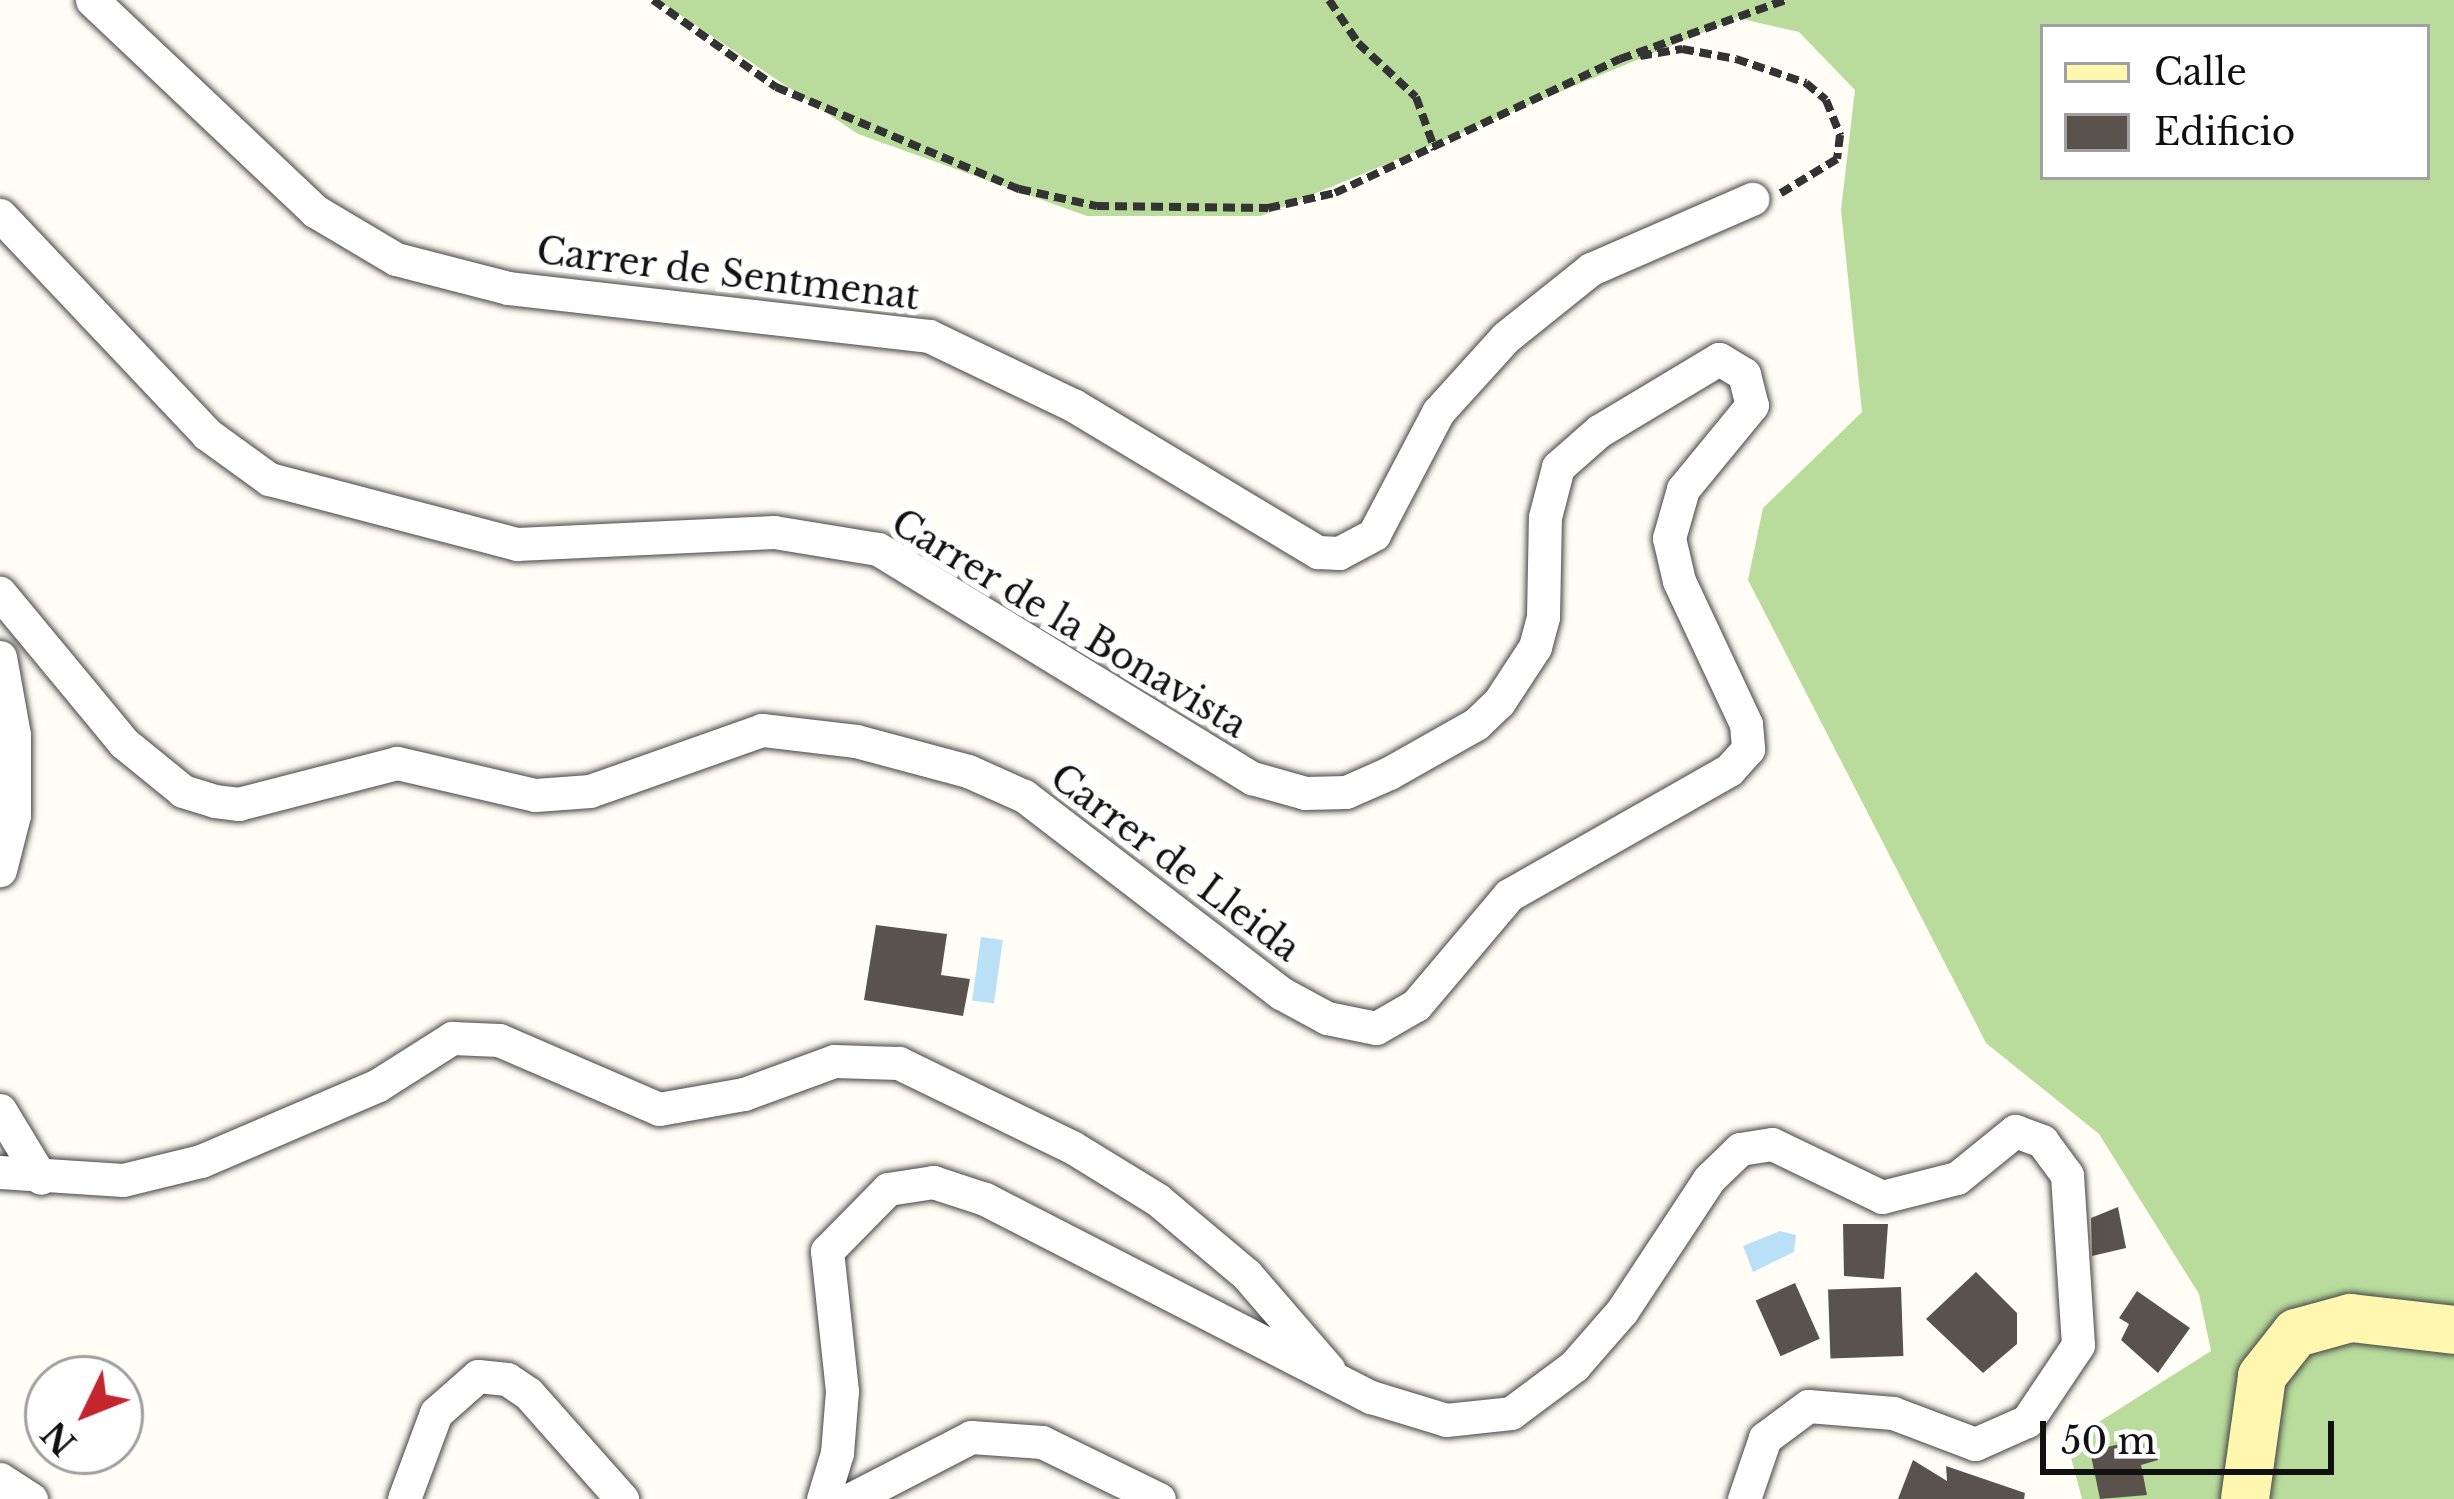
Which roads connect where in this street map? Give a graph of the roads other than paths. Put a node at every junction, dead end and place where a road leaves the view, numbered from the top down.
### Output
1 (92, 0) edge
2 (1752, 199) road end
3 (0, 215) edge
4 (1744, 374) joint
5 (0, 592) edge
6 (0, 657) edge
7 (0, 870) edge
8 (0, 1110) edge
9 (0, 1172) edge
10 (41, 1178) junction
11 (2454, 1330) edge
12 (1338, 1381) junction
13 (0, 1479) edge
14 (31, 1499) edge
15 (404, 1499) edge
16 (622, 1499) edge
17 (823, 1499) edge
18 (851, 1499) edge
19 (1159, 1499) edge
20 (1744, 1499) edge
21 (2245, 1499) edge

1 - 2 street, Carrer de Sentmenat
3 - 4 street, Carrer de la Bonavista
4 - 5 street, Carrer de Lleida
6 - 7 street
8 - 10 street
9 - 10 street
10 - 12 street
11 - 21 street
12 - 17 street
12 - 20 street
13 - 14 street
15 - 16 street
18 - 19 street

